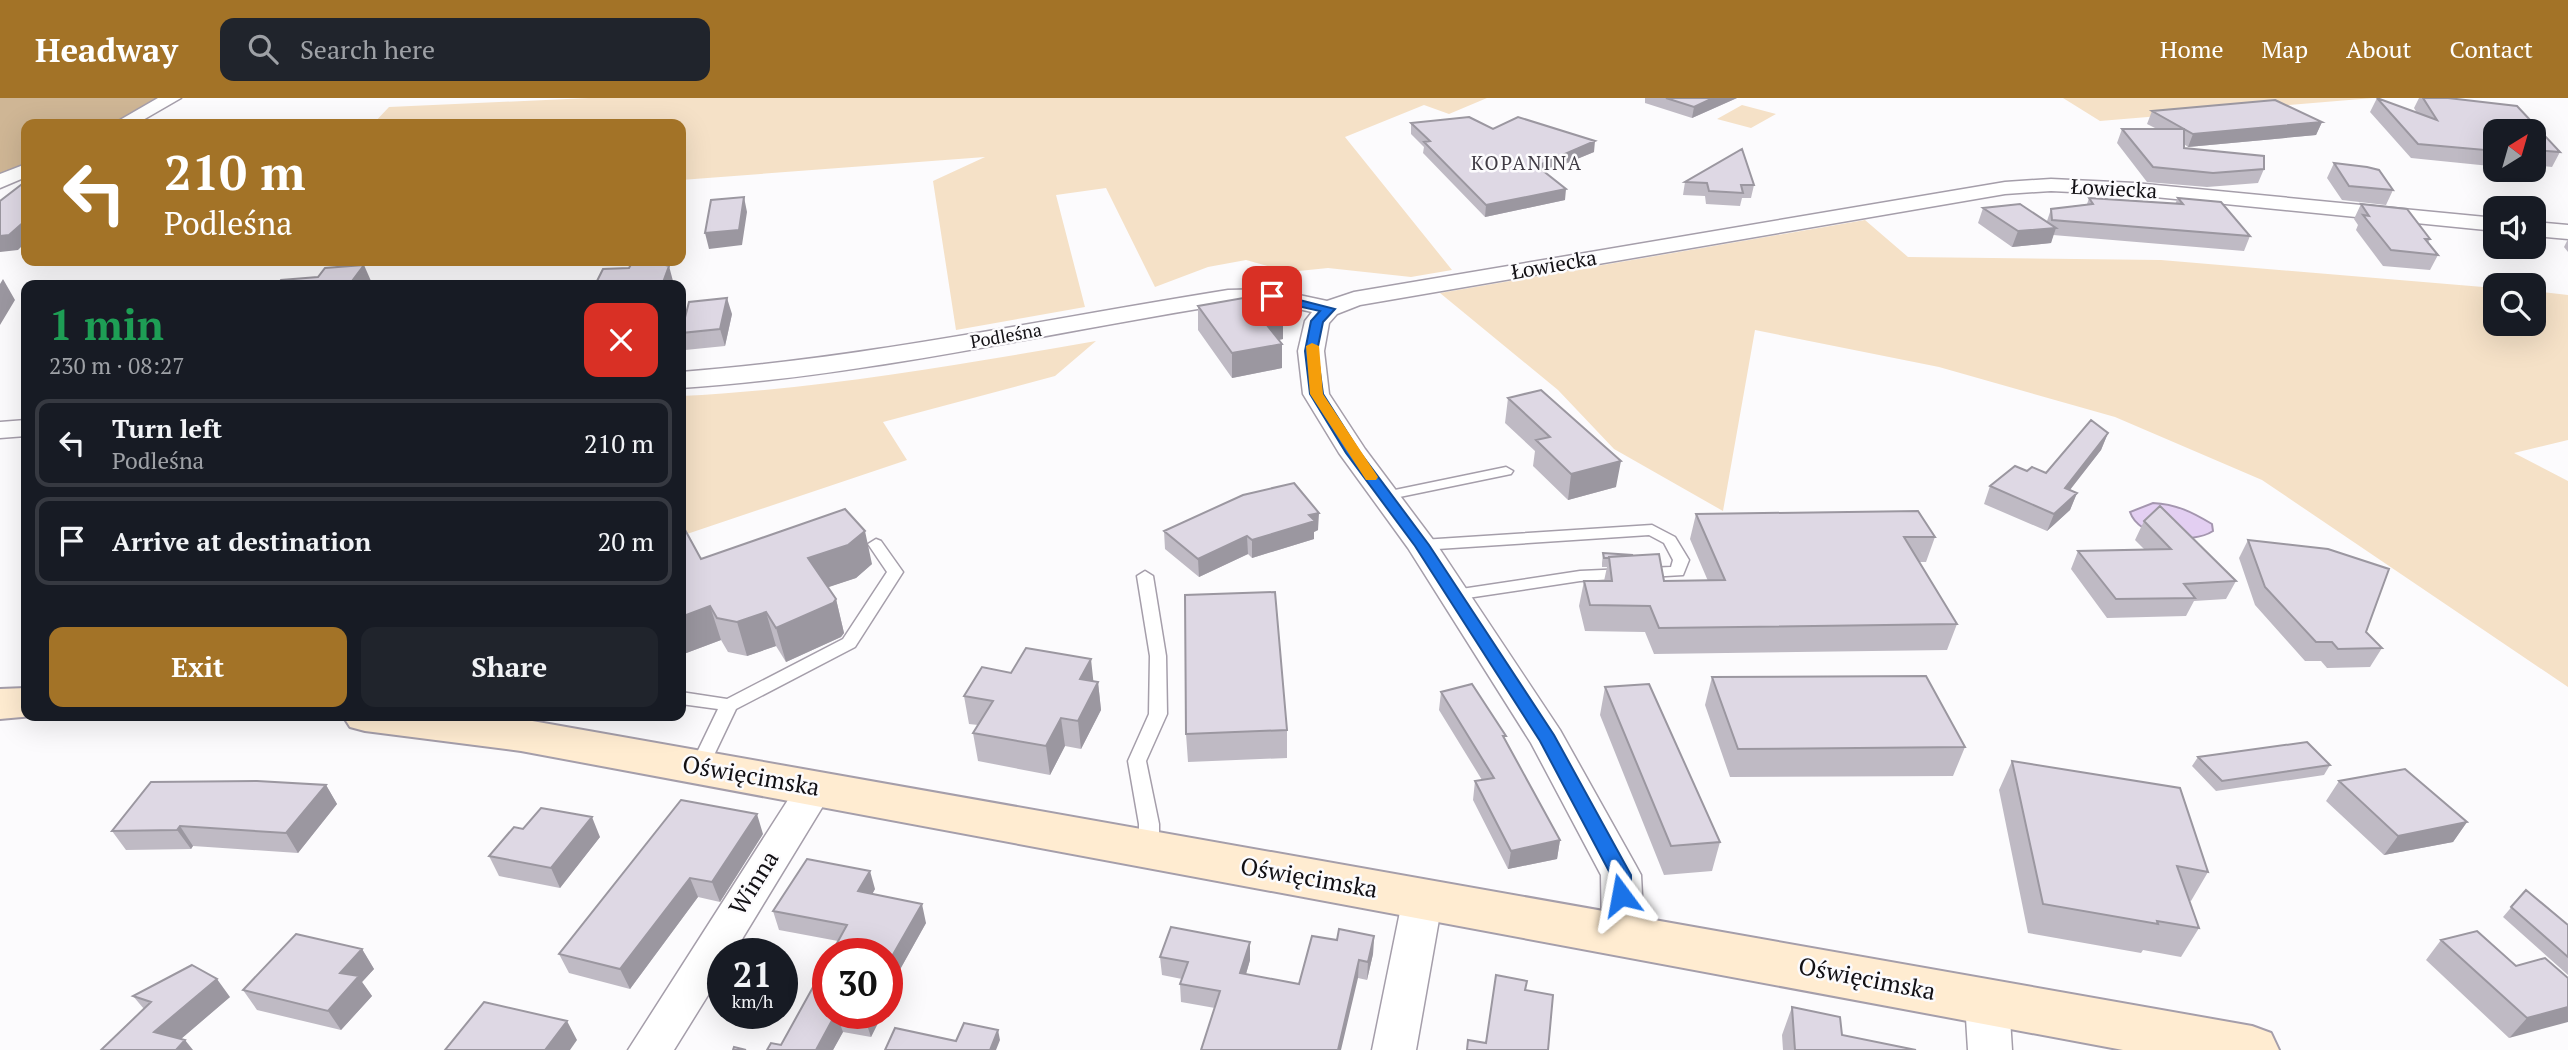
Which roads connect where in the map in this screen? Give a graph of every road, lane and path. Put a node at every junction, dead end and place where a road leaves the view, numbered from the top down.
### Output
1 (172, 98) edge
2 (132, 119) edge
3 (21, 172) edge
4 (0, 182) edge
5 (2483, 224) edge
6 (2546, 230) edge
7 (2568, 232) edge
8 (1329, 309) junction
9 (686, 380) edge
10 (21, 428) edge
11 (0, 430) edge
12 (1506, 471) dead end
13 (1385, 496) junction
14 (876, 544) dead end
15 (1422, 545) junction
16 (1146, 576) dead end
17 (1454, 596) junction
18 (686, 699) edge
19 (729, 705) junction
20 (406, 721) edge
21 (699, 767) junction
22 (815, 788) junction
23 (1149, 848) junction
24 (1423, 897) junction
25 (1623, 935) junction
26 (1993, 1033) edge
27 (650, 1050) edge
28 (1394, 1050) edge
29 (2252, 1050) edge

1 - 2 street
3 - 4 street
5 - 8 street, Łowiecka
6 - 7 street
8 - 9 street, Podleśna
8 - 13 street
10 - 11 street
12 - 13 lane
13 - 15 street
14 - 19 lane
15 - 17 street
15 - 17 lane
16 - 23 lane
17 - 25 street
18 - 19 lane
19 - 21 lane
20 - 21 street, Oświęcimska
21 - 22 street, Oświęcimska
22 - 23 street, Oświęcimska
22 - 27 street, Winna
23 - 24 street, Oświęcimska
24 - 25 street, Oświęcimska
24 - 28 street
25 - 26 street, Oświęcimska
26 - 29 street, Oświęcimska

